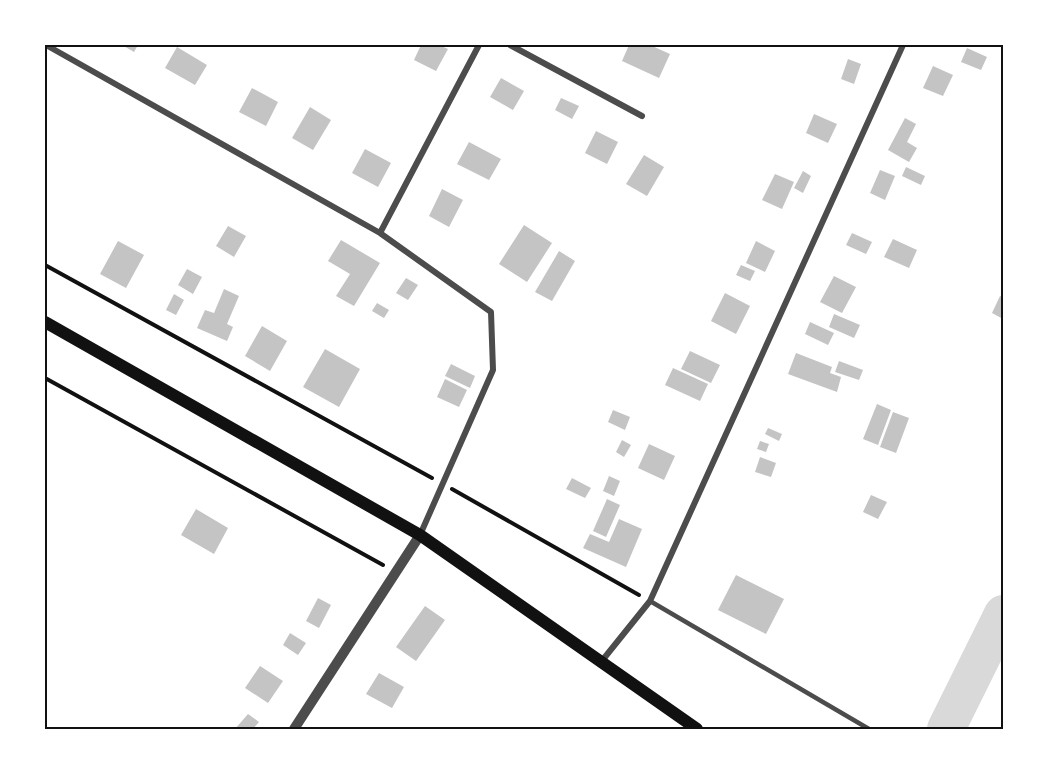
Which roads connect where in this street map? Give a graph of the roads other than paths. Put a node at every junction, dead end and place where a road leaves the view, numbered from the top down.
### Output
1 (46, 45) edge
2 (479, 45) edge
3 (510, 45) edge
4 (903, 45) edge
5 (642, 116) dead end
6 (380, 233) junction
7 (46, 326) edge
8 (420, 535) junction
9 (650, 601) junction
10 (601, 662) junction
11 (868, 728) edge
12 (294, 729) edge
13 (697, 729) edge

1 - 6 street
2 - 6 street
3 - 5 street
4 - 9 street
6 - 8 street
7 - 8 main road
8 - 10 main road
8 - 12 street
9 - 10 street
9 - 11 lane
10 - 13 main road

